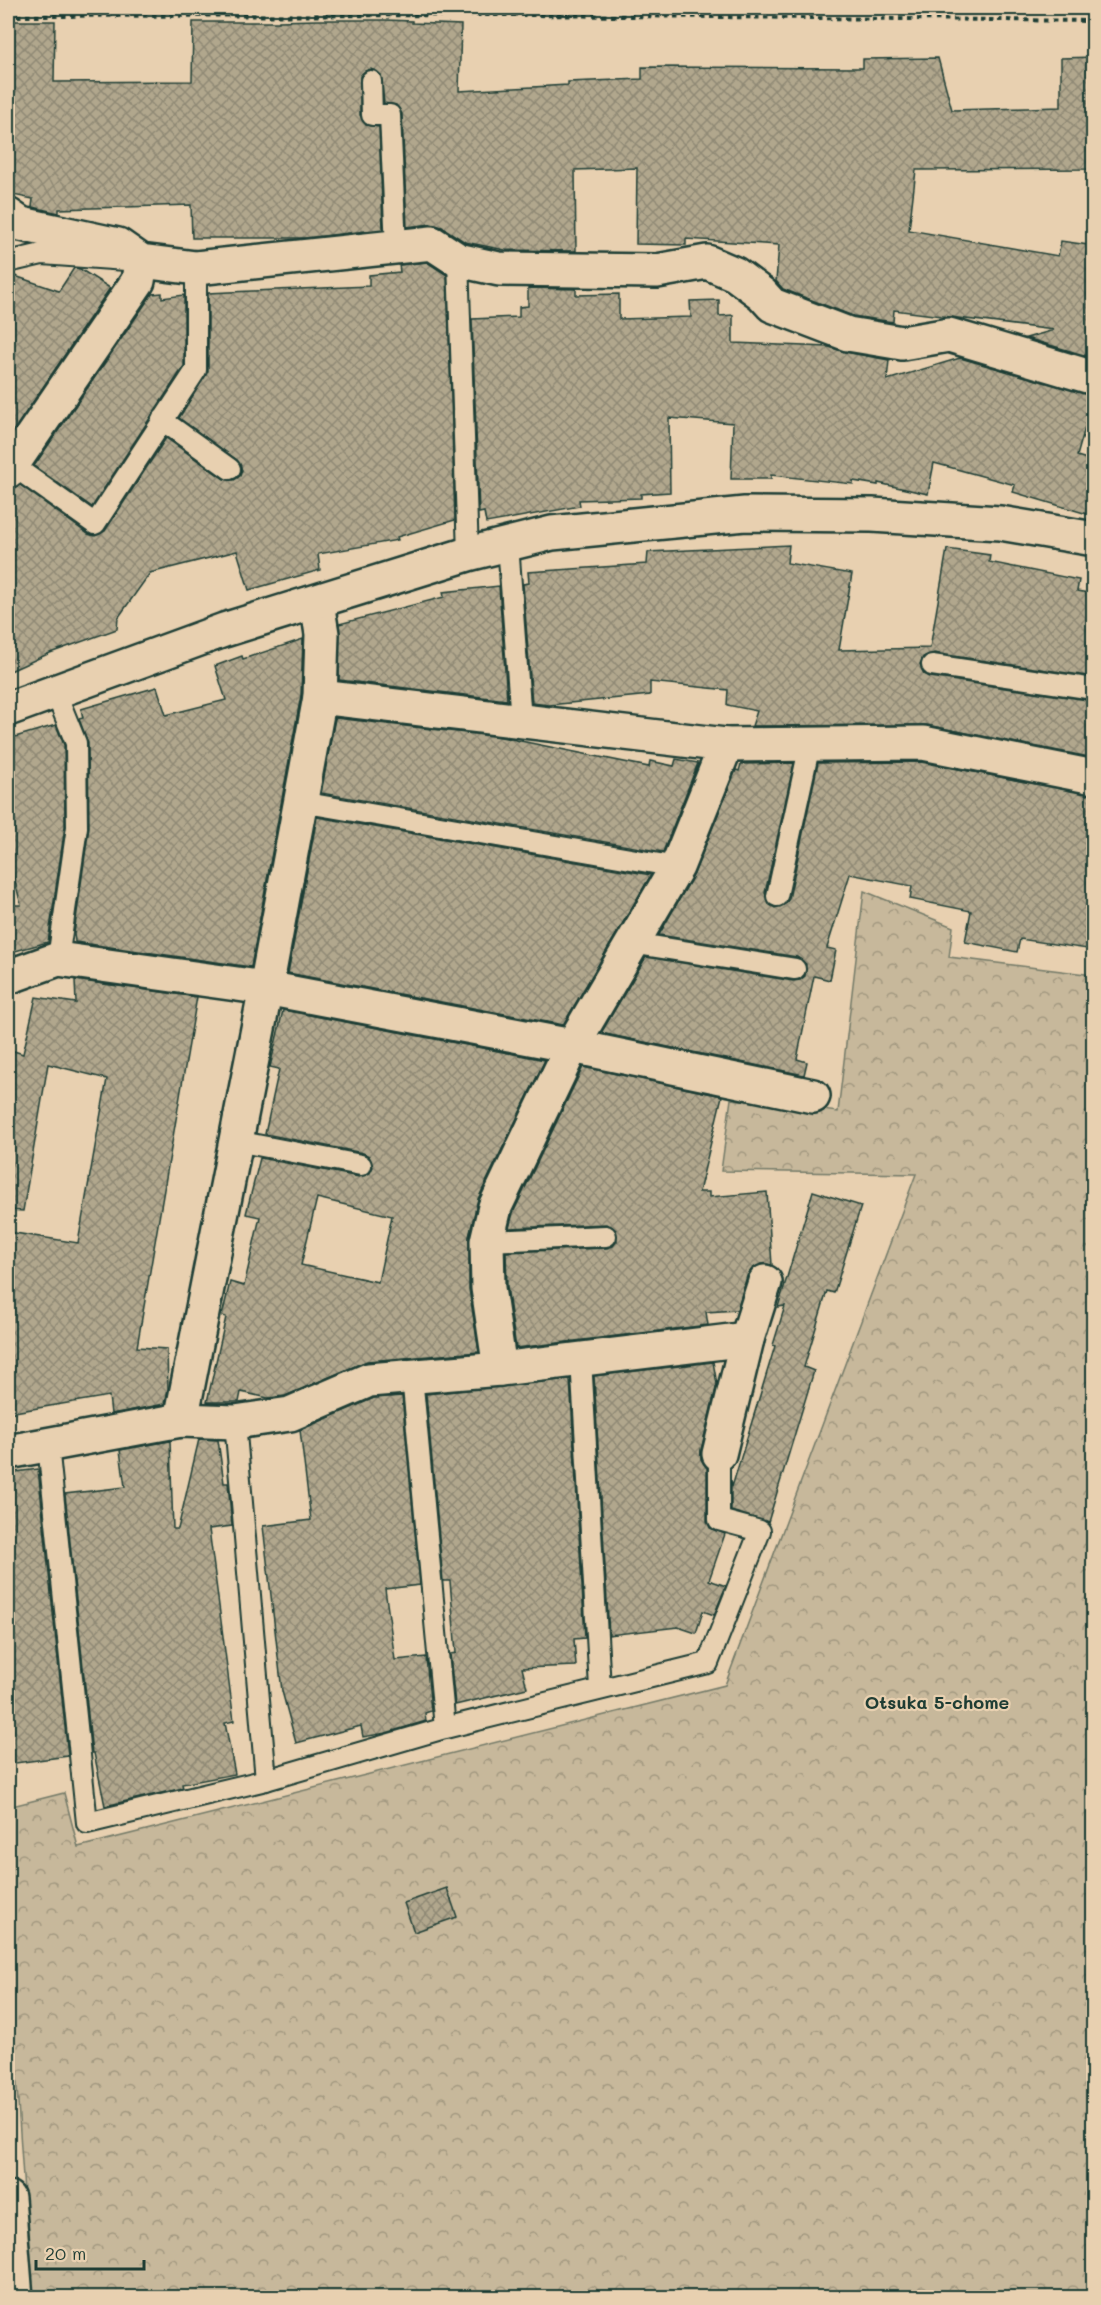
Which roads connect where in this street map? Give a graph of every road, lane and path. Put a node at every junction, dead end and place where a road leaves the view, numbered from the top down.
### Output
1 (8, 16) edge
2 (1094, 21) edge
3 (371, 81) dead end
4 (8, 215) edge
5 (396, 247) junction
6 (458, 260) junction
7 (141, 261) junction
8 (8, 262) edge
9 (196, 268) junction
10 (1094, 378) edge
11 (162, 420) junction
12 (10, 468) edge
13 (230, 470) dead end
14 (1094, 539) edge
15 (508, 544) junction
16 (468, 554) junction
17 (317, 602) junction
18 (932, 665) dead end
19 (1094, 689) edge
20 (55, 691) junction
21 (320, 697) junction
22 (8, 709) edge
23 (521, 721) junction
24 (810, 744) junction
25 (726, 745) junction
26 (1094, 777) edge
27 (300, 802) junction
28 (677, 867) junction
29 (777, 896) dead end
30 (632, 943) junction
31 (58, 959) junction
32 (795, 969) dead end
33 (8, 976) edge
34 (267, 988) junction
35 (572, 1046) junction
36 (813, 1096) dead end
37 (236, 1141) junction
38 (361, 1165) dead end
39 (606, 1236) dead end
40 (487, 1241) junction
41 (765, 1282) dead end
42 (747, 1339) junction
43 (581, 1359) junction
44 (500, 1369) junction
45 (412, 1376) junction
46 (181, 1420) junction
47 (235, 1422) junction
48 (48, 1445) junction
49 (8, 1452) edge
50 (719, 1454) joint
51 (600, 1688) junction
52 (445, 1728) junction
53 (266, 1780) junction
54 (8, 2198) edge
55 (16, 2298) edge

1 - 2 path
3 - 5 lane
4 - 7 street
5 - 6 street
5 - 9 street
6 - 10 street
6 - 16 lane
7 - 8 lane
7 - 9 street
7 - 12 street
9 - 11 lane
11 - 12 lane
11 - 13 lane
14 - 15 street
15 - 16 street
15 - 23 lane
16 - 17 street
17 - 20 street
17 - 21 street
18 - 19 lane
20 - 22 street
20 - 31 lane
21 - 23 street
21 - 27 street
23 - 25 street
24 - 25 street
24 - 26 street
24 - 29 lane
25 - 28 street
27 - 28 lane
27 - 34 street
28 - 30 street
30 - 32 lane
30 - 35 street
31 - 33 street
31 - 34 street
34 - 35 street
34 - 37 street
35 - 36 street
35 - 40 street
37 - 38 lane
37 - 46 street
39 - 40 lane
40 - 44 street
41 - 42 street
42 - 43 street
42 - 50 street
43 - 44 street
43 - 51 lane
44 - 45 street
45 - 47 street
45 - 52 lane
46 - 47 street
46 - 48 street
47 - 53 lane
48 - 49 street
48 - 53 lane
50 - 51 lane
51 - 52 lane
52 - 53 lane
54 - 55 street

